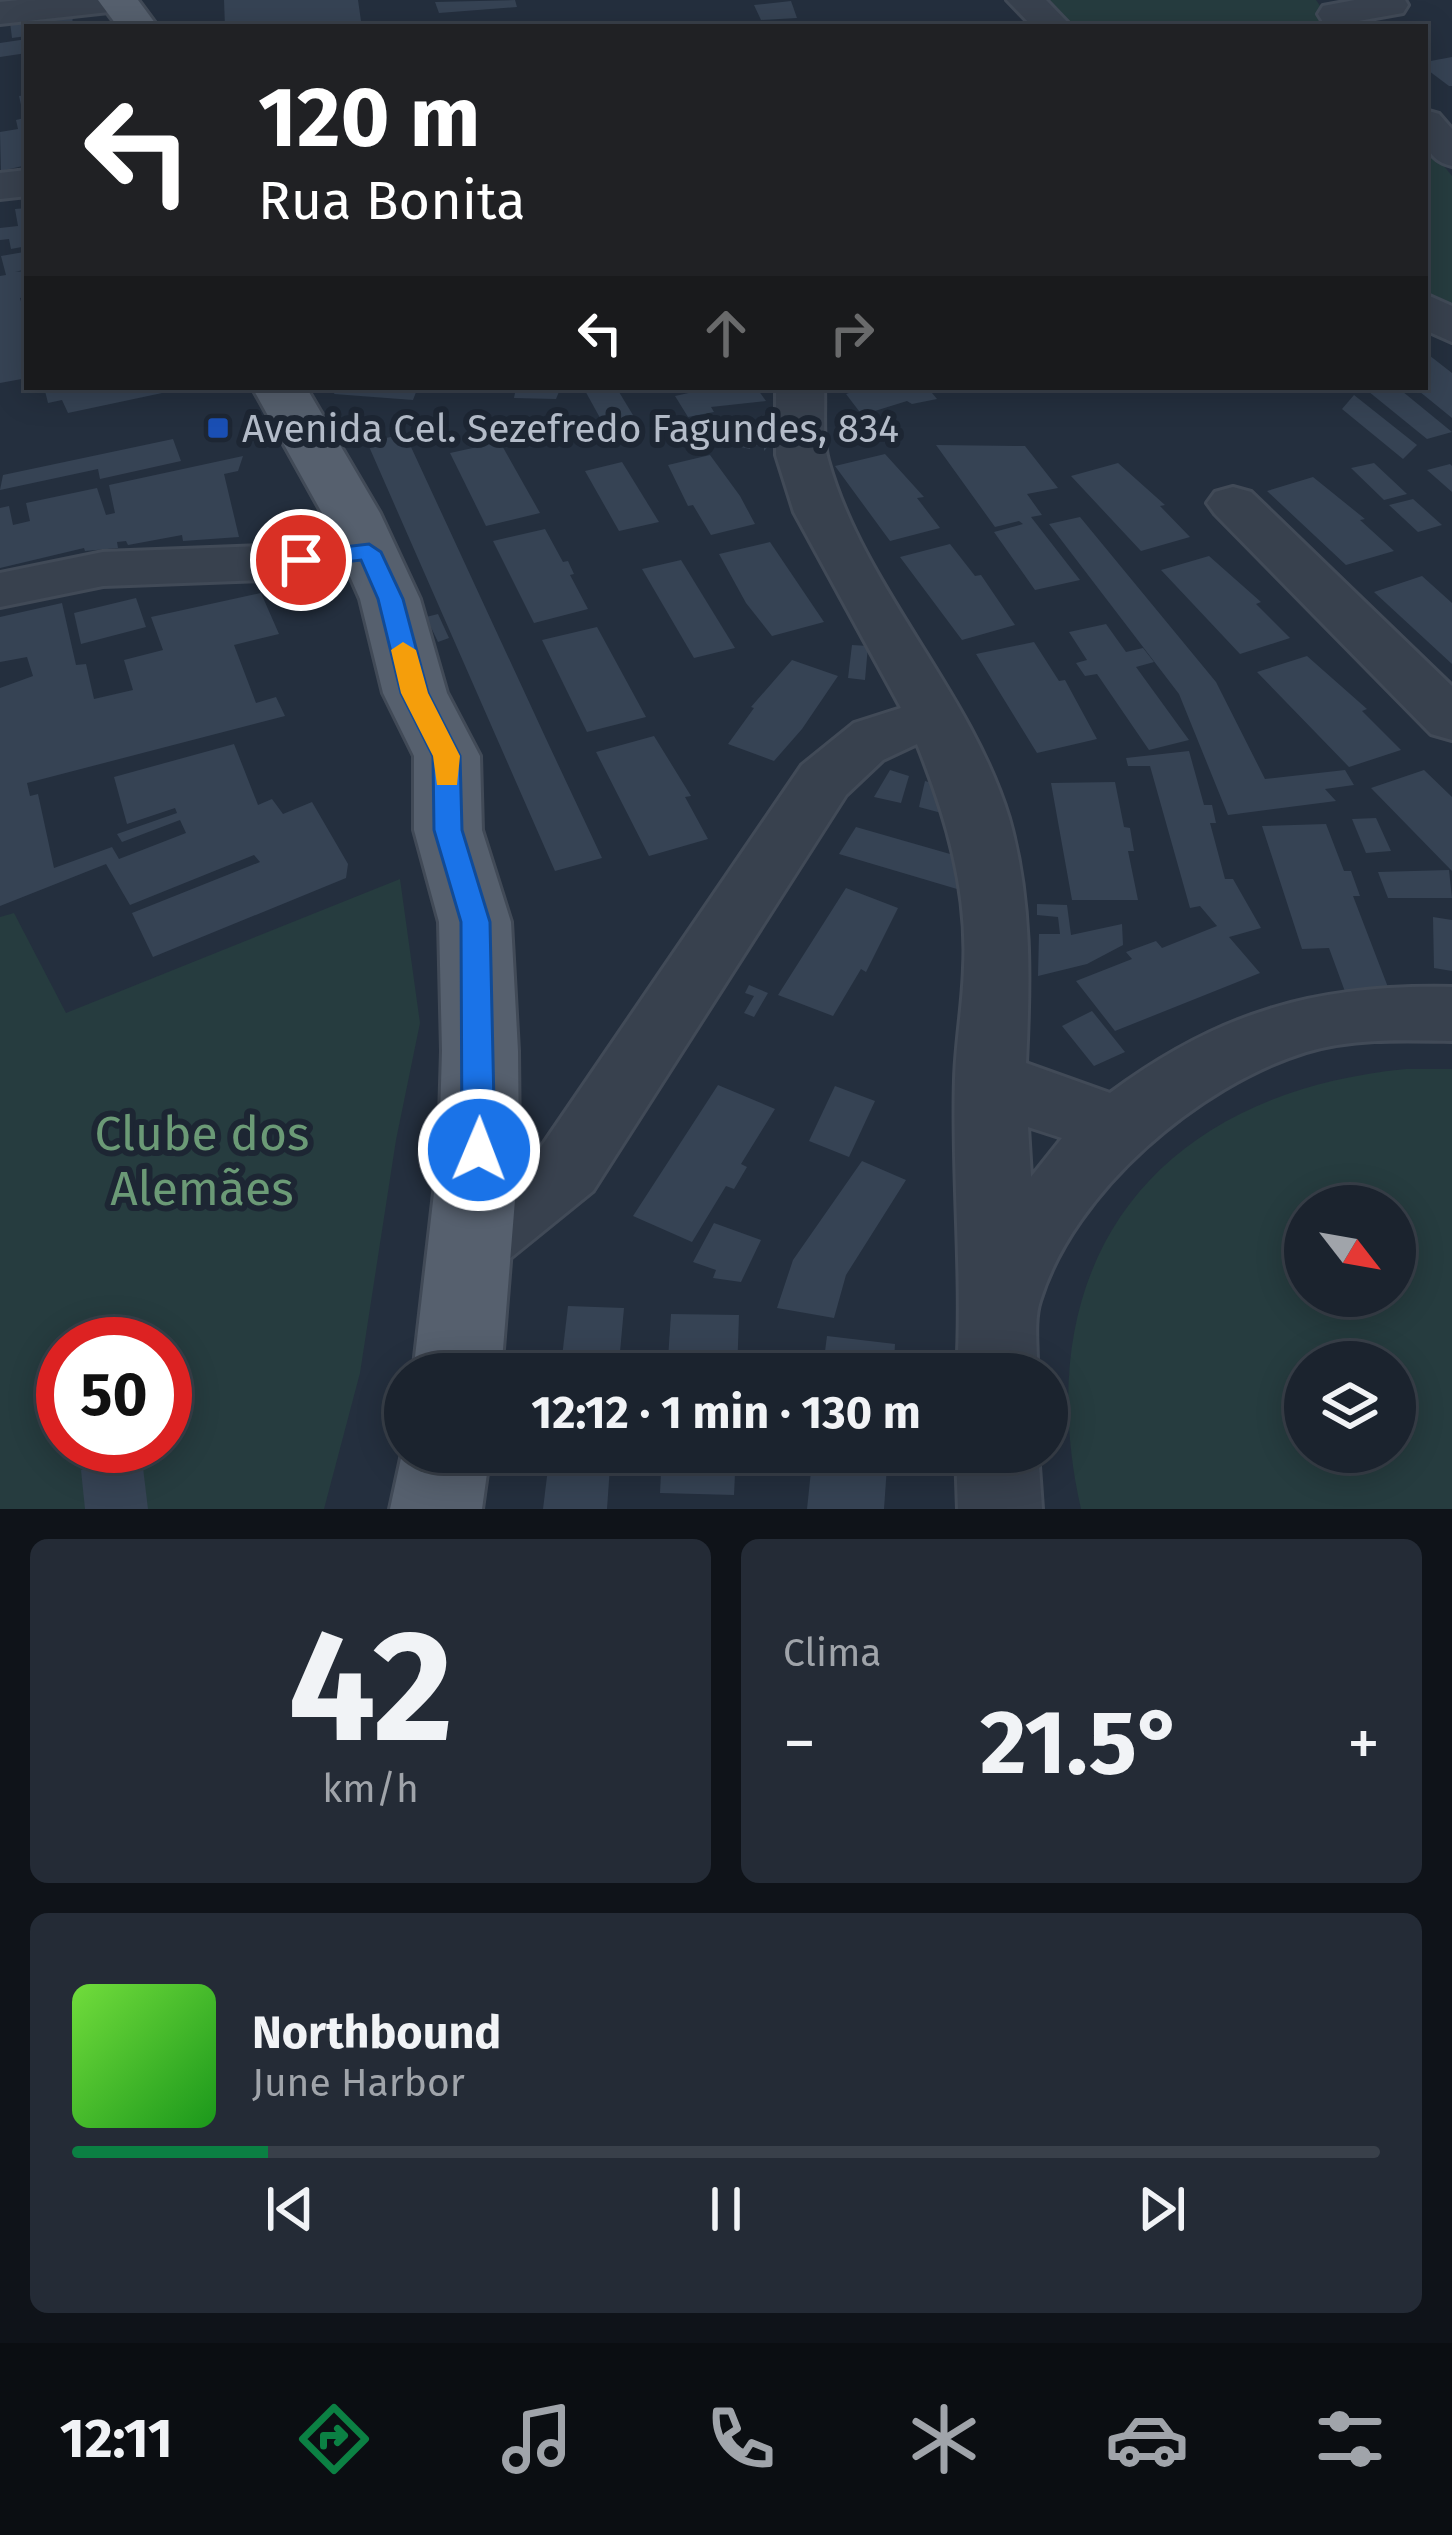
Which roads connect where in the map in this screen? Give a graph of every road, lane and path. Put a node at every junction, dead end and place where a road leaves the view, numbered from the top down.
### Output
1 (118, 0) edge
2 (1024, 0) edge
3 (1390, 4) dead end
4 (0, 13) edge
5 (1337, 14) edge
6 (1051, 24) edge
7 (1428, 126) edge
8 (1452, 154) edge
9 (277, 390) edge
10 (800, 390) edge
11 (1233, 503) dead end
12 (353, 554) junction
13 (0, 590) edge
14 (1452, 720) edge
15 (938, 722) junction
16 (1452, 1014) edge
17 (990, 1079) junction
18 (1116, 1125) junction
19 (471, 1245) junction
20 (998, 1339) edge
21 (459, 1353) edge
22 (442, 1473) edge
23 (998, 1473) edge
24 (436, 1509) edge
25 (1000, 1509) edge

1 - 4 street
2 - 6 street
3 - 5 street
7 - 8 street
9 - 12 main road
10 - 15 street
11 - 14 street
12 - 13 street
12 - 19 main road
15 - 17 street
15 - 19 street
16 - 18 street
17 - 18 street
17 - 20 street
18 - 20 street
19 - 21 main road
22 - 24 main road
23 - 25 street

